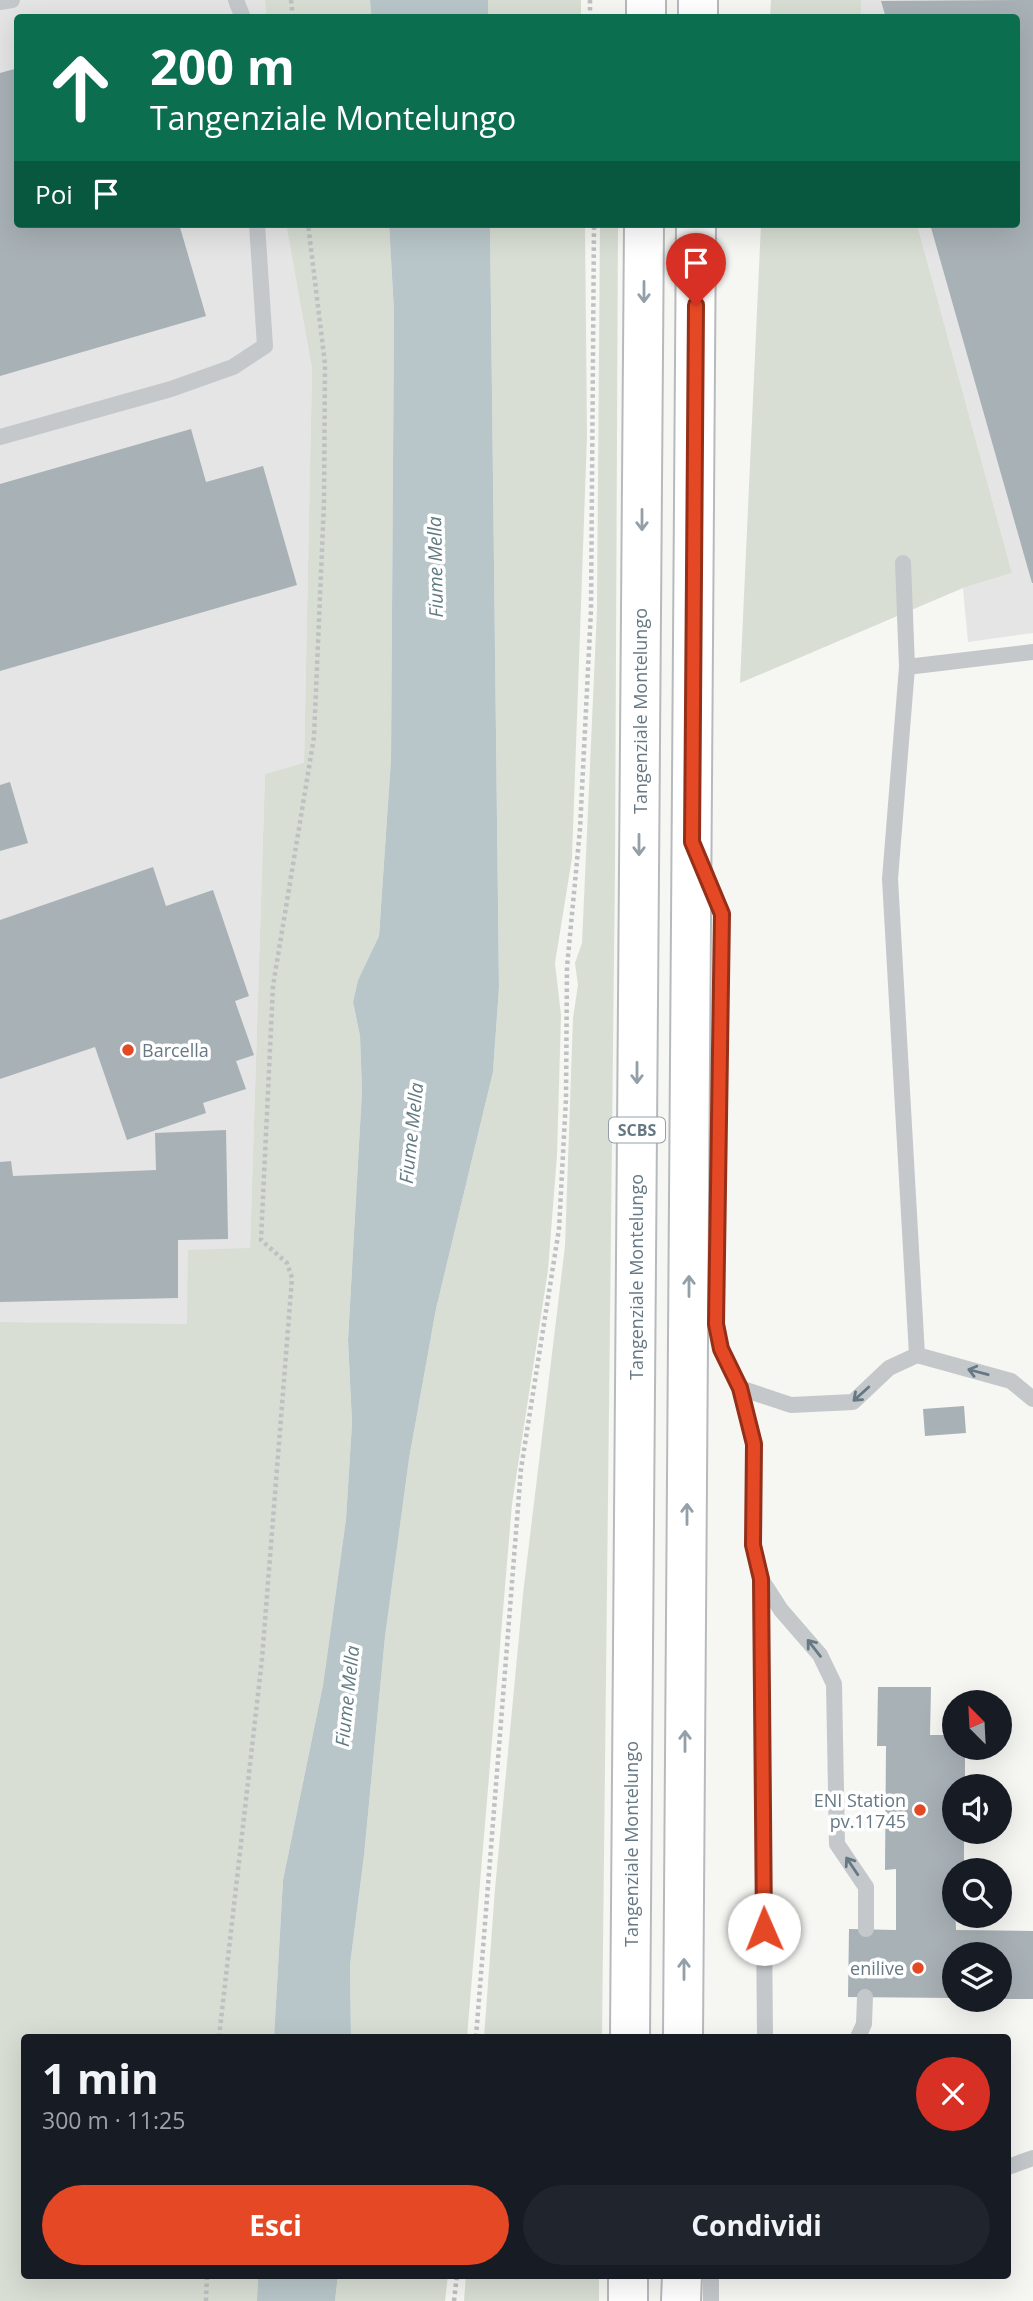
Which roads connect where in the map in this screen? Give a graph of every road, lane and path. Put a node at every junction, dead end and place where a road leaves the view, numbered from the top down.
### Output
1 (12, 0) edge
2 (0, 2) edge
3 (257, 228) edge
4 (308, 228) edge
5 (594, 228) edge
6 (644, 228) edge
7 (696, 228) edge
8 (0, 437) edge
9 (903, 563) dead end
10 (1033, 652) edge
11 (907, 667) junction
12 (692, 842) junction
13 (917, 1355) junction
14 (740, 1388) junction
15 (1033, 1399) edge
16 (761, 1579) junction
17 (866, 1929) dead end
18 (865, 1997) dead end
19 (219, 2034) edge
20 (476, 2034) edge
21 (630, 2034) edge
22 (683, 2034) edge
23 (765, 2034) edge
24 (859, 2034) edge
25 (1033, 2158) edge
26 (1011, 2166) edge
27 (207, 2279) edge
28 (457, 2279) edge
29 (628, 2279) edge
30 (681, 2279) edge
31 (711, 2279) edge
32 (206, 2301) edge
33 (454, 2301) edge
34 (628, 2301) edge
35 (681, 2301) edge
36 (710, 2301) edge

1 - 2 lane
3 - 8 lane
4 - 19 path
5 - 20 path
6 -> 21 highway, Tangenziale Montelungo / SCBS
7 - 12 highway, SCBS
9 - 11 lane
10 - 11 lane
11 - 13 lane
12 - 14 lane
22 -> 12 highway, SCBS
13 -> 14 lane
15 -> 13 lane
14 - 16 lane
17 -> 16 lane
16 - 23 lane
18 - 24 lane
25 - 26 lane
27 - 32 path
28 - 33 path
29 - 34 highway
30 - 35 highway
31 - 36 lane

